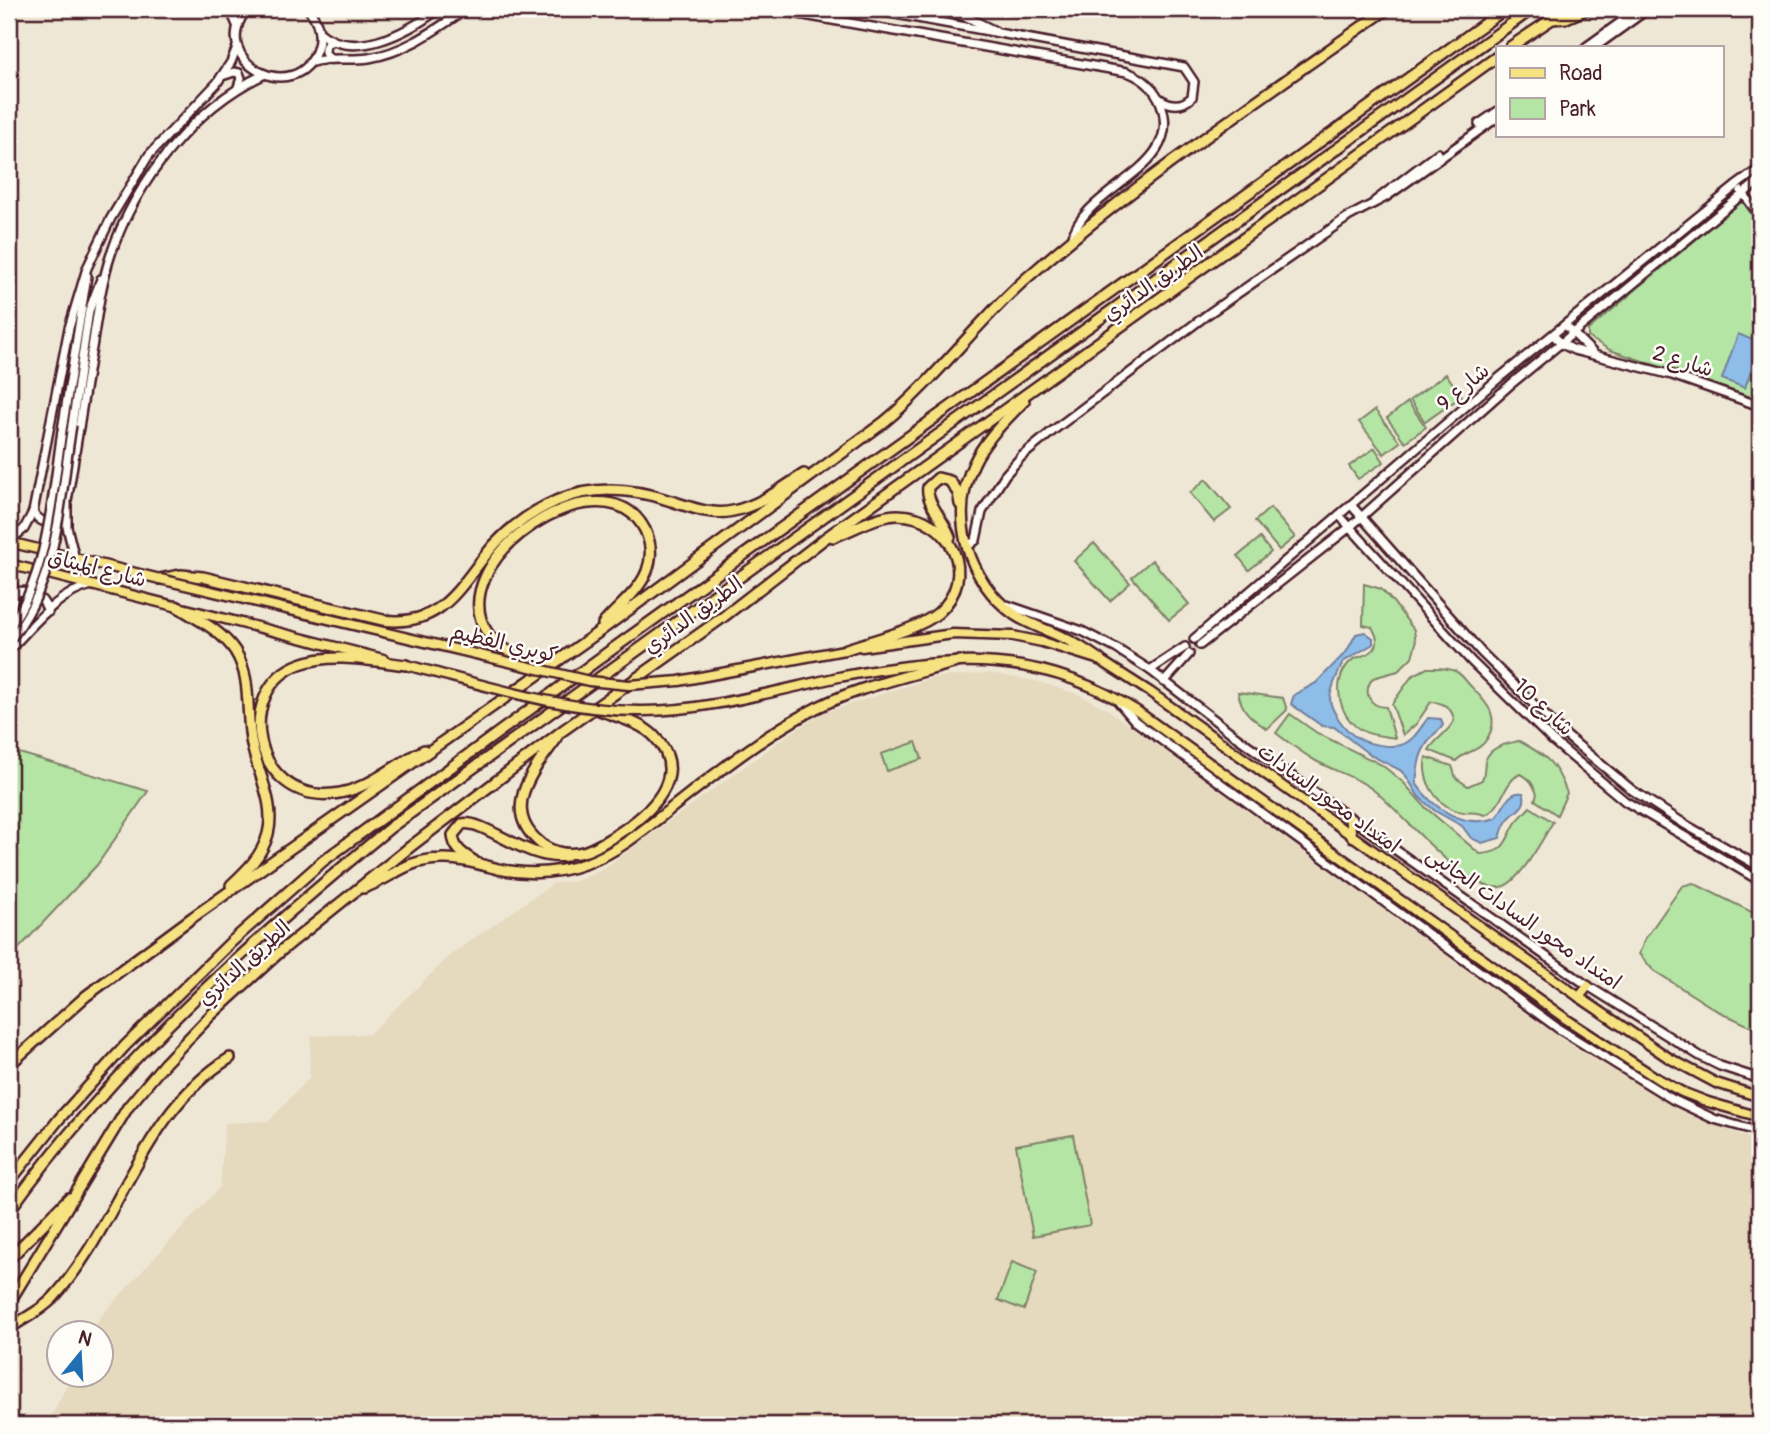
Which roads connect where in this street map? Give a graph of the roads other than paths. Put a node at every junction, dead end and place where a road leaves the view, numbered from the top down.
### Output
1 (230, 9) edge
2 (247, 9) edge
3 (439, 9) edge
4 (466, 9) edge
5 (771, 9) edge
6 (868, 9) edge
7 (928, 9) edge
8 (1387, 9) edge
9 (1506, 9) edge
10 (1532, 9) edge
11 (1567, 9) edge
12 (1587, 9) edge
13 (1639, 9) edge
14 (1648, 9) edge
15 (312, 11) edge
16 (1629, 12) edge
17 (1549, 19) junction
18 (237, 25) junction
19 (319, 32) junction
20 (998, 33) junction
21 (334, 41) junction
22 (1511, 46) edge
23 (1587, 46) edge
24 (1596, 46) edge
25 (237, 47) junction
26 (1496, 57) edge
27 (331, 60) junction
28 (309, 64) junction
29 (263, 75) junction
30 (222, 76) junction
31 (238, 88) junction
32 (1157, 96) junction
33 (1496, 112) edge
34 (1496, 118) edge
35 (1760, 168) edge
36 (1760, 180) edge
37 (1737, 185) junction
38 (1742, 192) junction
39 (1374, 201) junction
40 (1760, 215) edge
41 (1072, 239) junction
42 (87, 268) junction
43 (106, 272) junction
44 (1587, 306) junction
45 (1595, 315) junction
46 (1565, 325) junction
47 (1573, 334) junction
48 (1553, 335) junction
49 (1562, 344) junction
50 (1594, 354) junction
51 (1499, 378) junction
52 (1036, 387) junction
53 (1508, 388) junction
54 (1760, 406) edge
55 (828, 463) junction
56 (1352, 505) junction
57 (961, 509) junction
58 (33, 512) junction
59 (1339, 515) junction
60 (1362, 516) junction
61 (66, 518) junction
62 (1350, 527) junction
63 (824, 540) junction
64 (9, 542) edge
65 (953, 546) junction
66 (967, 547) junction
67 (1296, 551) junction
68 (75, 559) junction
69 (1305, 562) junction
70 (9, 564) edge
71 (9, 574) edge
72 (160, 579) junction
73 (93, 585) junction
74 (15, 592) junction
75 (993, 596) junction
76 (176, 606) junction
77 (9, 612) edge
78 (48, 612) junction
79 (9, 627) edge
80 (596, 634) junction
81 (9, 641) edge
82 (9, 650) edge
83 (844, 650) junction
84 (1100, 660) junction
85 (960, 661) junction
86 (406, 664) junction
87 (537, 669) junction
88 (1150, 670) junction
89 (844, 676) joint
90 (1164, 682) junction
91 (1115, 697) junction
92 (597, 709) junction
93 (562, 731) junction
94 (448, 739) junction
95 (1349, 817) junction
96 (1352, 837) junction
97 (577, 853) junction
98 (477, 864) junction
99 (1760, 867) edge
100 (1760, 881) edge
101 (354, 891) junction
102 (193, 917) junction
103 (1588, 986) junction
104 (1579, 998) junction
105 (230, 1058) dead end
106 (9, 1065) edge
107 (1760, 1079) edge
108 (1760, 1097) edge
109 (1760, 1117) edge
110 (1760, 1132) edge
111 (9, 1182) edge
112 (78, 1189) junction
113 (9, 1211) edge
114 (9, 1259) edge
115 (9, 1303) edge
116 (9, 1329) edge

1 - 18 street
2 - 18 street
3 - 21 street
4 - 27 street
5 - 32 street
6 - 20 street
7 - 20 street
8 - 41 highway, الطريق الدائري
9 - 111 highway, الطريق الدائري
10 - 113 highway, الطريق الدائري
11 - 17 highway
12 - 17 highway
13 - 16 street
14 - 24 street
15 - 19 street
16 - 23 street
17 - 22 highway
18 - 25 street
19 - 21 street
19 - 28 street
20 - 32 street
21 - 27 street
25 - 29 street
25 - 30 street
26 - 52 highway, الطريق الدائري
27 - 28 street
28 - 29 street
29 - 31 street
30 - 31 street
30 - 42 street
31 - 43 street
32 - 41 street
33 - 39 street
34 - 39 street
35 - 37 street, شارع 9
36 - 38 street, شارع 9
37 - 38 street
37 - 44 street, شارع 9
38 - 40 street
38 - 45 street, شارع 9
39 - 66 street
41 - 55 highway, الطريق الدائري
42 - 58 street
42 - 79 street, bridge
43 - 61 street
43 - 81 street, bridge
44 - 45 street
44 - 46 street, شارع 9
45 - 47 street, شارع 9
46 - 47 street, شارع 2
46 - 48 street, شارع 9
47 - 49 street, شارع 9
47 - 50 street, شارع 2
48 - 49 street, شارع 2
48 - 51 street, شارع 9
49 - 50 street, شارع 2
49 - 53 street, شارع 9
50 - 54 street, شارع 2
51 - 53 street
51 - 56 street, شارع 9
52 - 57 highway
52 - 63 highway, الطريق الدائري
53 - 60 street, شارع 9
55 - 72 highway
55 - 80 highway, الطريق الدائري
56 - 59 street, شارع 9
56 - 60 street, شارع 10
57 - 65 highway
57 - 66 highway
58 - 61 street
58 - 64 street
59 - 62 street, شارع 10
59 - 67 street, شارع 9
60 - 62 street, شارع 9
60 - 99 street, شارع 10
61 - 68 street
62 - 69 street, شارع 9
62 - 100 street, شارع 10
63 - 65 highway
63 - 93 highway, الطريق الدائري
64 - 68 main road, شارع الميثاق
65 - 83 highway
66 - 75 highway
67 - 69 street
67 - 69 street, شارع 9
68 - 72 main road, شارع الميثاق
70 - 73 main road, شارع الميثاق
71 - 74 street
72 - 87 main road, كوبري الفطيم, bridge
73 - 76 main road, شارع الميثاق
73 - 78 street
74 - 77 street
74 - 78 street
75 - 84 highway
75 - 88 street, امتداد محور السادات الجانبى
76 - 86 main road, كوبري الفطيم
76 - 102 highway
78 - 82 street
80 - 87 highway, bridge
80 - 94 highway, الطريق الدائري
83 - 84 main road, امتداد محور السادات
83 - 87 main road, كوبري الفطيم, bridge
84 - 96 main road, امتداد محور السادات
85 - 89 main road, امتداد محور السادات
85 - 91 main road, امتداد محور السادات
85 - 98 highway
86 - 92 main road, كوبري الفطيم, bridge
86 - 94 highway
88 - 90 street, امتداد محور السادات الجانبى
88 - 90 street
89 - 92 main road, كوبري الفطيم, bridge
90 - 95 street, امتداد محور السادات الجانبى
91 - 109 main road, امتداد محور السادات
91 - 110 street
92 - 97 highway
93 - 97 highway
93 - 101 highway, الطريق الدائري
94 - 102 highway, الطريق الدائري
95 - 96 main road
95 - 103 street, امتداد محور السادات الجانبى
96 - 104 main road, امتداد محور السادات
97 - 98 highway
98 - 101 highway
101 - 112 highway, الطريق الدائري
102 - 106 highway, الطريق الدائري
103 - 104 main road
103 - 107 street, امتداد محور السادات الجانبى
104 - 108 main road, امتداد محور السادات
105 - 116 highway
112 - 114 highway
112 - 115 highway, الطريق الدائري

